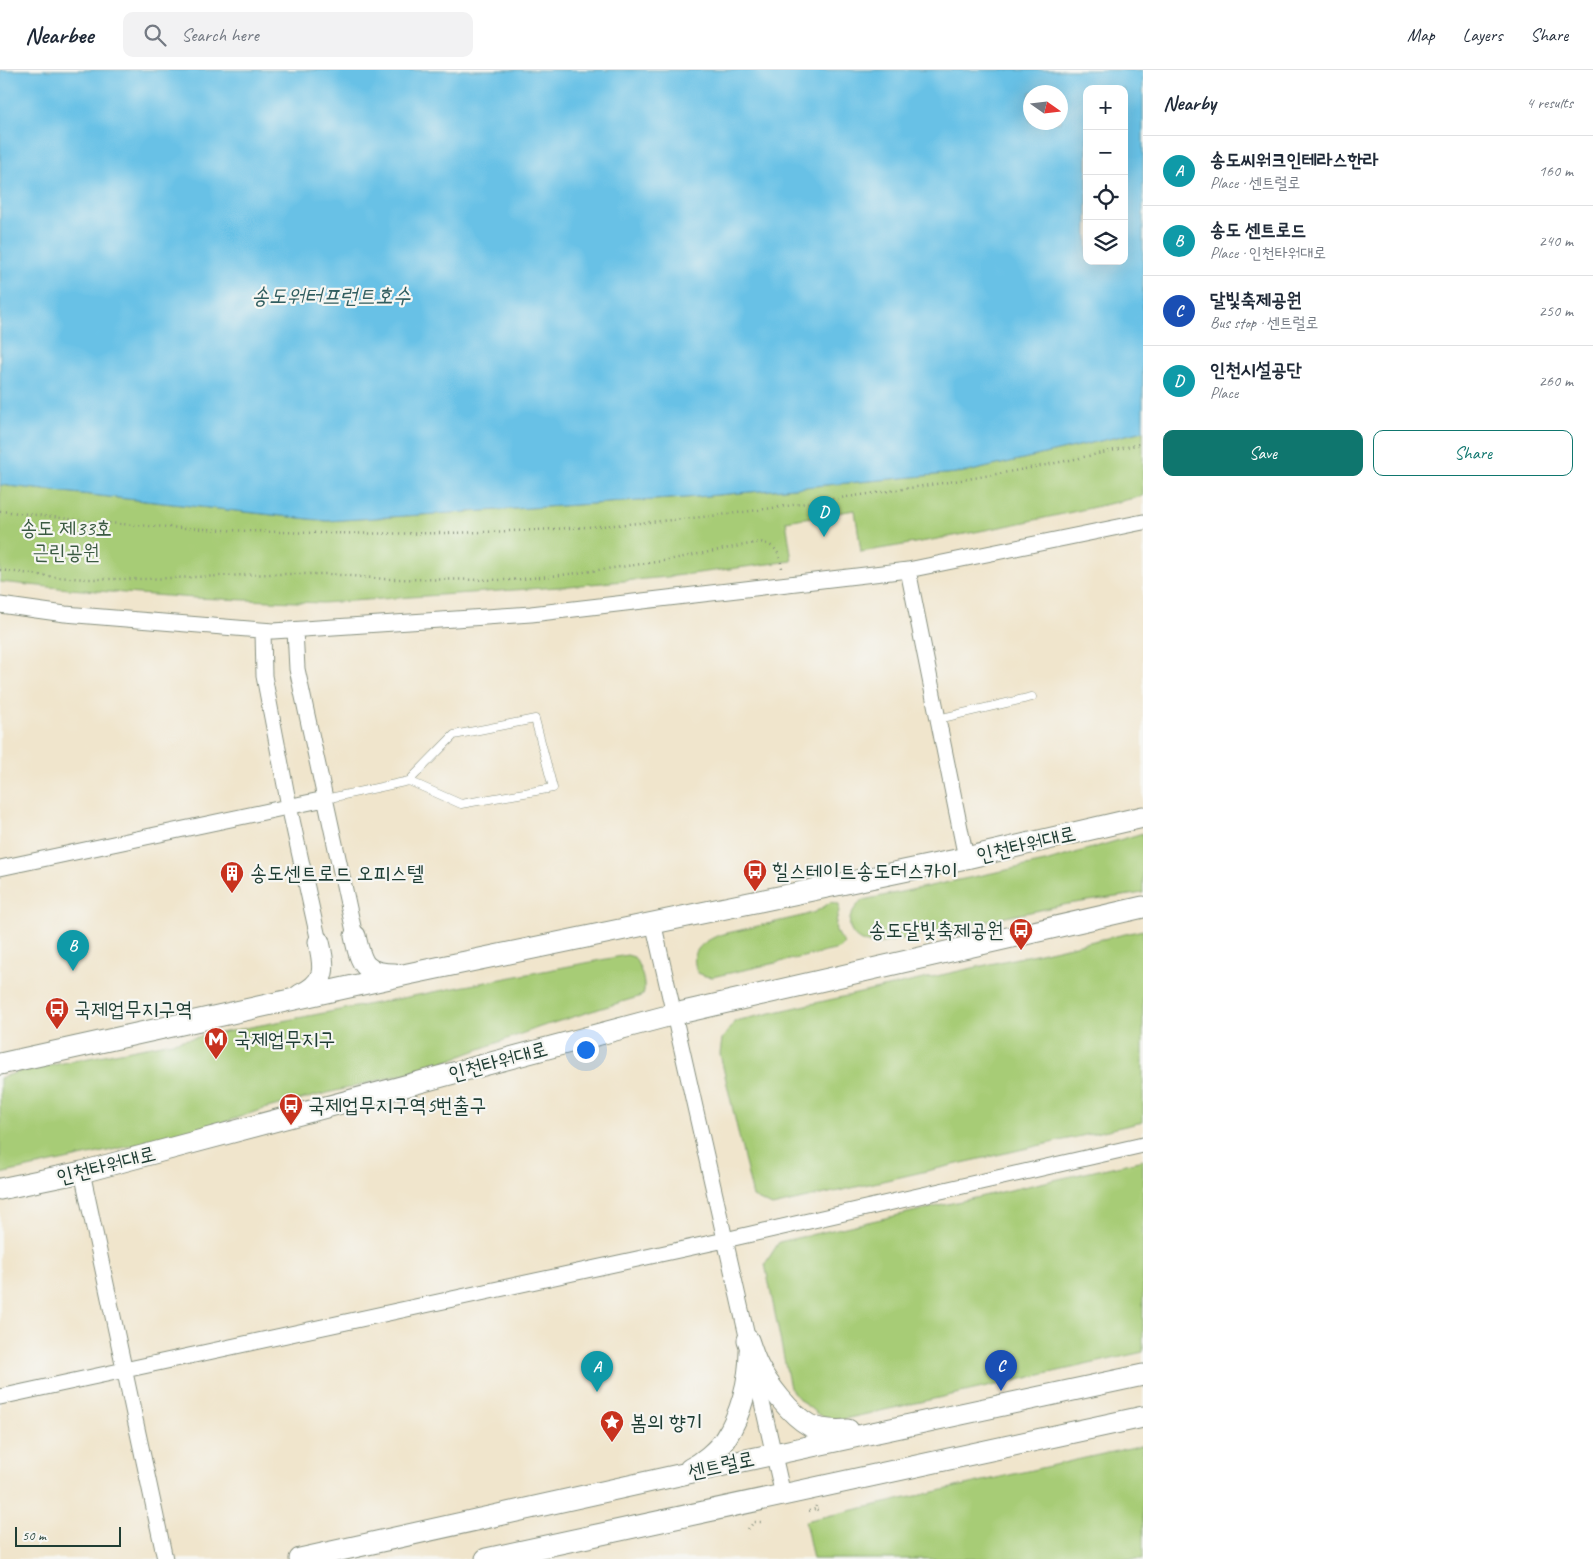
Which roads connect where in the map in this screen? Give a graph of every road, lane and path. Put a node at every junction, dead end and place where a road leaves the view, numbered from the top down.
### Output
1 (1143, 442) edge
2 (0, 511) edge
3 (1143, 522) edge
4 (782, 568) dead end
5 (0, 570) edge
6 (908, 570) junction
7 (0, 605) edge
8 (295, 630) junction
9 (263, 631) junction
10 (1032, 697) dead end
11 (938, 719) junction
12 (409, 781) junction
13 (325, 799) junction
14 (289, 806) junction
15 (1143, 817) edge
16 (966, 858) junction
17 (0, 868) edge
18 (1143, 907) edge
19 (653, 922) junction
20 (355, 936) joint
21 (319, 942) joint
22 (408, 974) junction
23 (293, 999) junction
24 (675, 1014) junction
25 (0, 1064) edge
26 (1143, 1145) edge
27 (82, 1172) junction
28 (0, 1189) edge
29 (726, 1240) junction
30 (749, 1344) junction
31 (124, 1370) junction
32 (1143, 1375) edge
33 (0, 1397) edge
34 (1143, 1417) edge
35 (898, 1428) junction
36 (774, 1454) junction
37 (673, 1476) junction
38 (783, 1495) junction
39 (816, 1502) dead end
40 (815, 1508) junction
41 (809, 1511) dead end
42 (820, 1511) dead end
43 (764, 1522) dead end
44 (748, 1528) dead end
45 (165, 1559) edge
46 (300, 1559) edge
47 (486, 1559) edge

1 - 2 path
3 - 6 street
4 - 5 path
6 - 8 street
6 - 11 street
7 - 9 street
8 - 9 street
8 - 13 street
9 - 14 street
10 - 11 lane
11 - 16 street
12 - 12 lane
12 - 13 lane
13 - 14 street
13 - 20 street
14 - 17 street
14 - 21 street
15 - 16 main road, 인천타워대로
16 - 19 main road, 인천타워대로
18 - 24 main road, 인천타워대로
19 - 22 main road, 인천타워대로
19 - 24 street
20 - 22 main road
21 - 23 main road
22 - 23 main road, 인천타워대로
23 - 25 main road, 인천타워대로
24 - 27 main road, 인천타워대로
24 - 29 street
26 - 29 street
27 - 28 main road, 인천타워대로
27 - 31 street
29 - 30 street
29 - 31 street
30 - 35 main road
30 - 36 street
30 - 37 main road
31 - 33 street
31 - 45 street
32 - 35 main road, 센트럴로
34 - 38 main road, 센트럴로
35 - 36 main road, 센트럴로
36 - 37 main road, 센트럴로
36 - 38 street
37 - 46 main road, 센트럴로
38 - 47 main road, 센트럴로
39 - 40 path
40 - 41 path
40 - 42 path
43 - 44 path

